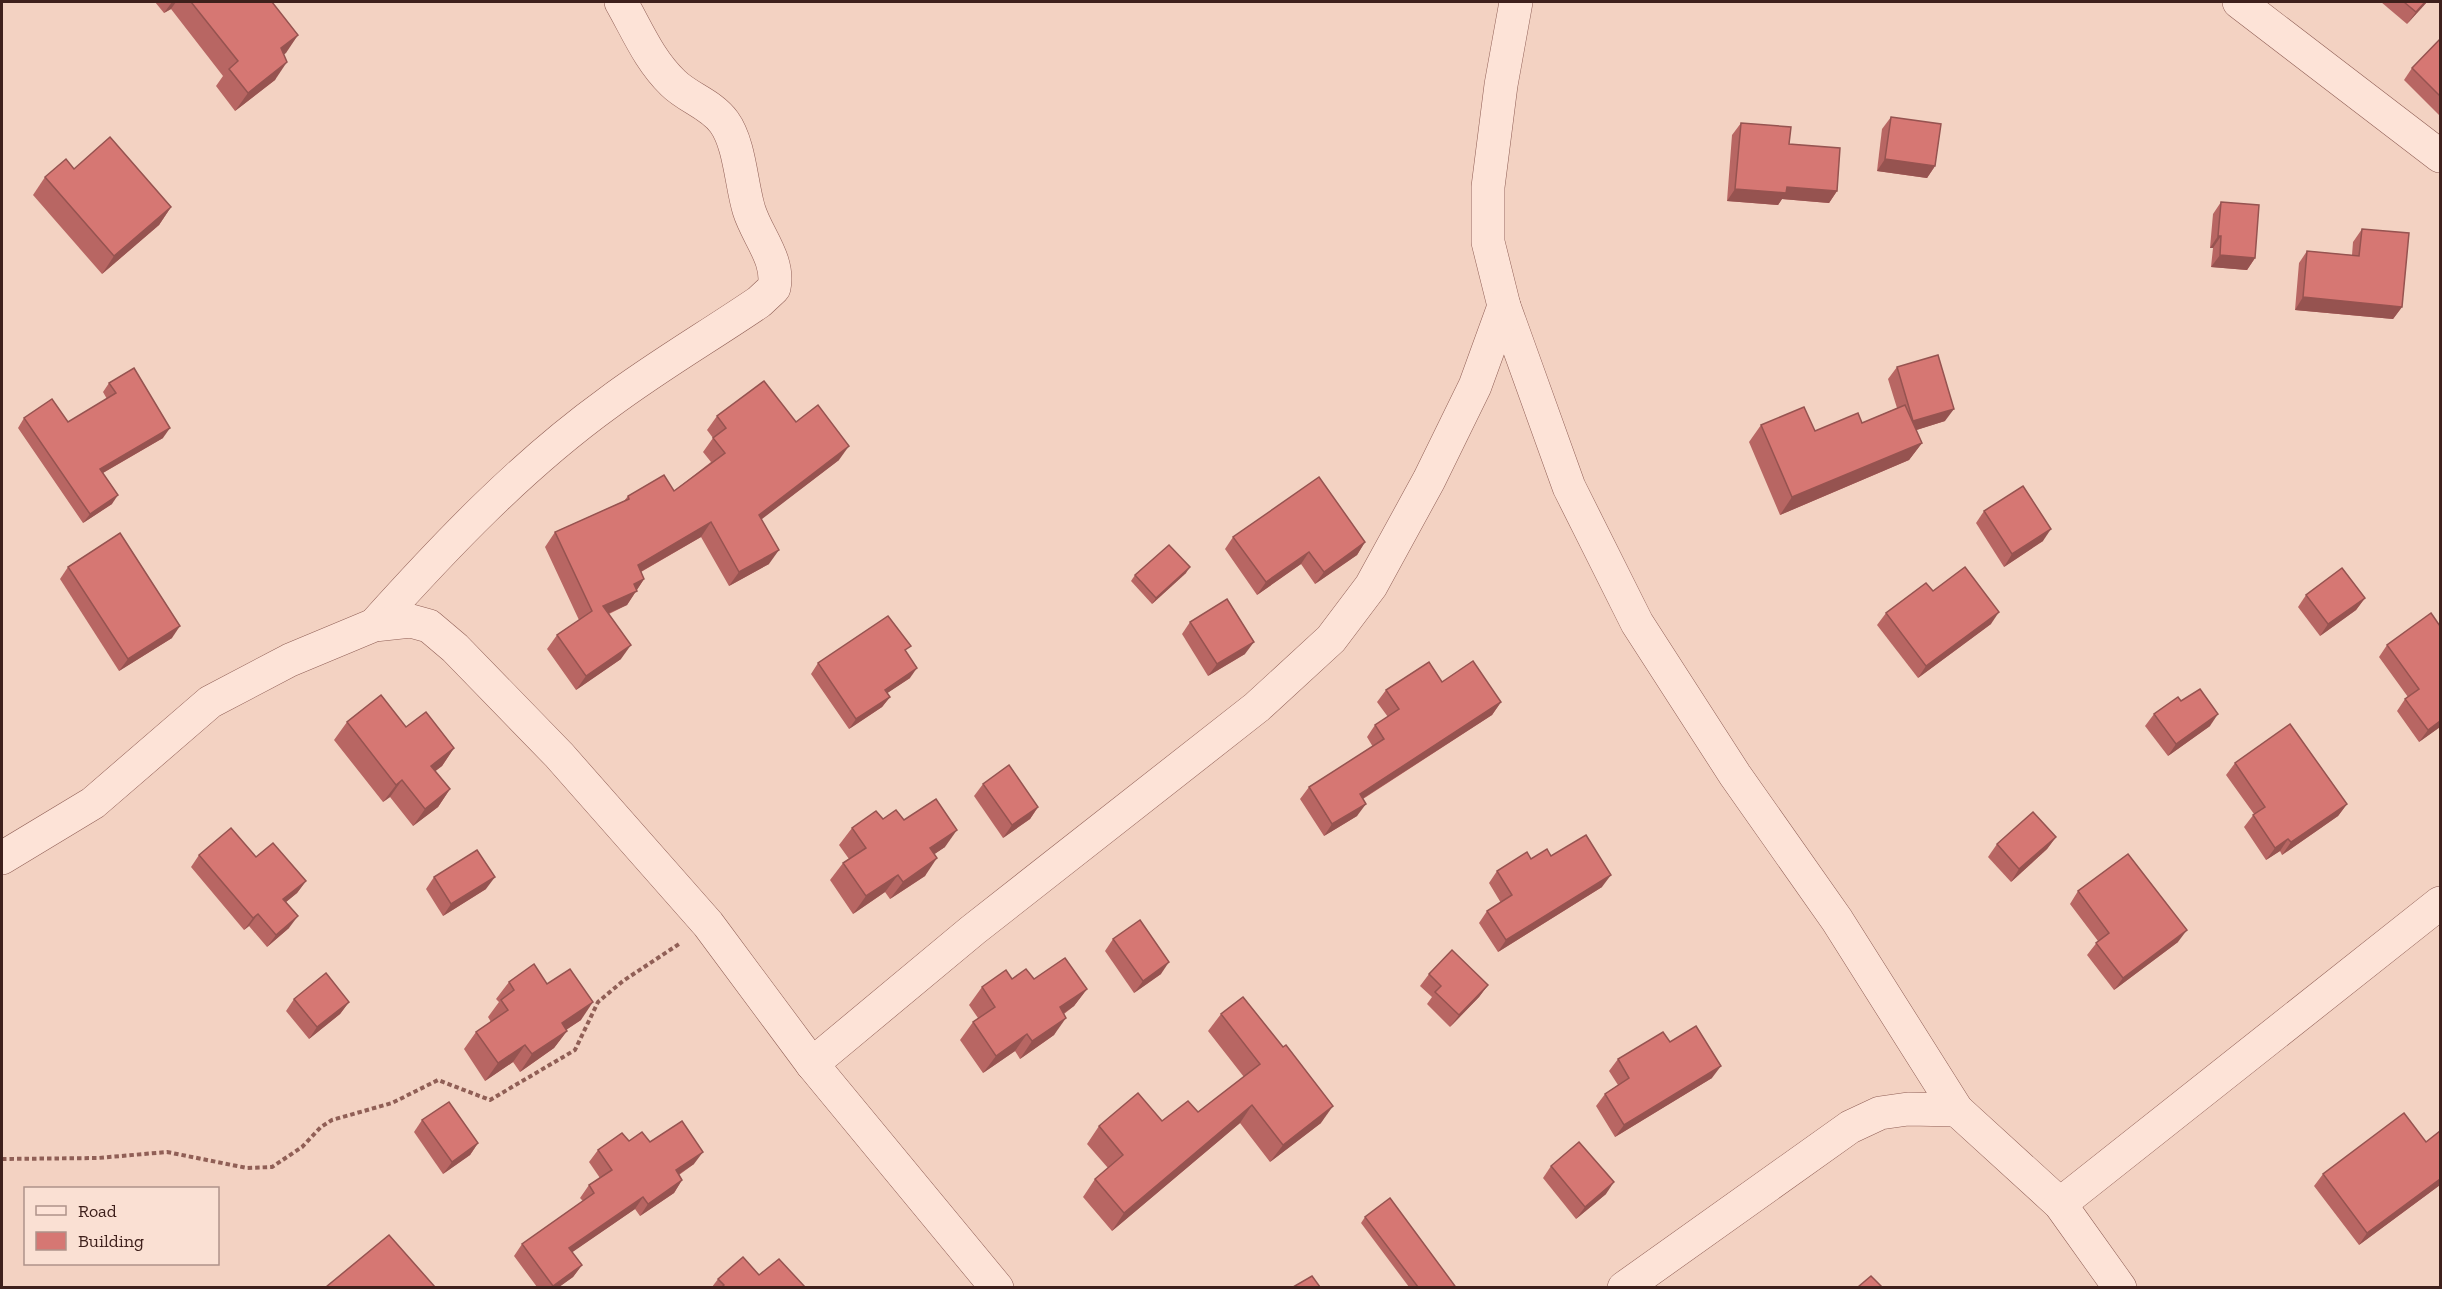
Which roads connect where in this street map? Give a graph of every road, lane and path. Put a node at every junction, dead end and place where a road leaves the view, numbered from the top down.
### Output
1 (621, 2) edge
2 (1516, 2) edge
3 (2239, 2) edge
4 (2440, 156) edge
5 (1504, 306) junction
6 (374, 625) junction
7 (2, 858) edge
8 (2440, 903) edge
9 (708, 924) junction
10 (812, 1064) junction
11 (1957, 1110) junction
12 (2, 1159) edge
13 (2060, 1204) junction
14 (997, 1287) edge
15 (1624, 1287) edge
16 (2120, 1287) edge

1 - 6 street
2 - 5 street
3 - 4 street
5 - 10 street
5 - 11 street
6 - 7 street
6 - 9 street
8 - 13 street
9 - 10 street
9 - 12 path
10 - 14 street
11 - 13 street
11 - 15 street
13 - 16 street

